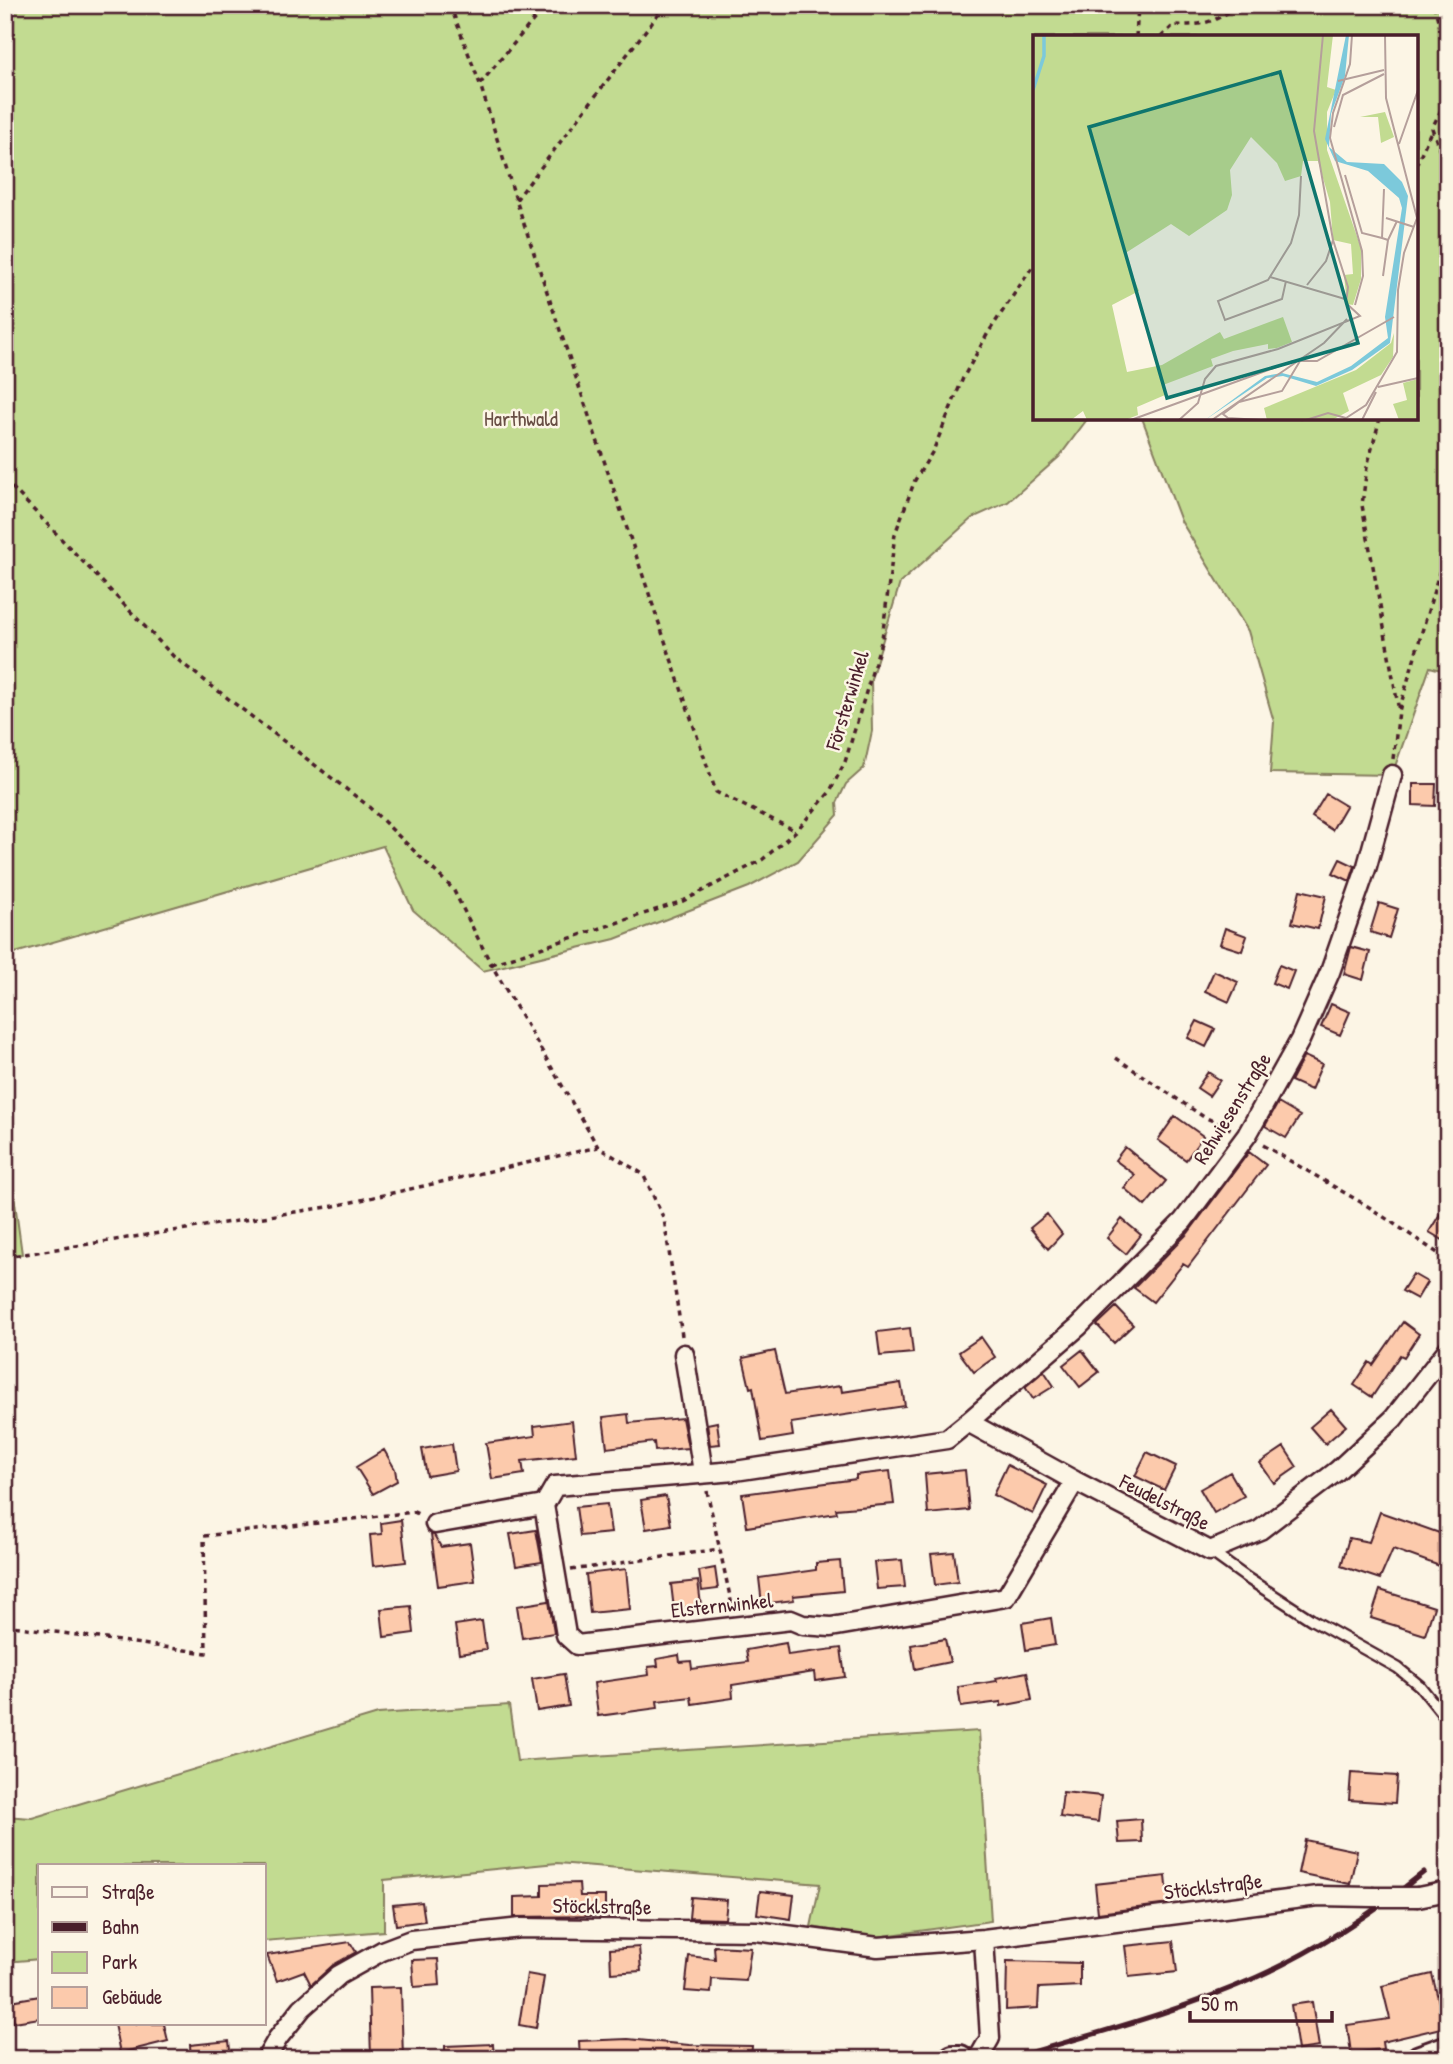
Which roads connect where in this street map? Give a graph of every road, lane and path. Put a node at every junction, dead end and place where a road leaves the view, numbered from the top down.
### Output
1 (450, 5) edge
2 (546, 5) edge
3 (665, 5) edge
4 (1138, 5) edge
5 (1239, 5) edge
6 (1434, 5) edge
7 (1136, 35) edge
8 (1163, 35) edge
9 (1448, 58) edge
10 (1448, 81) edge
11 (480, 84) junction
12 (1432, 128) junction
13 (1418, 160) edge
14 (1448, 175) edge
15 (516, 200) junction
16 (1033, 266) edge
17 (1379, 420) edge
18 (5, 480) edge
19 (1448, 542) edge
20 (1399, 711) junction
21 (1392, 775) joint
22 (796, 831) junction
23 (491, 964) junction
24 (1116, 1058) dead end
25 (1247, 1135) junction
26 (598, 1147) junction
27 (5, 1257) edge
28 (1448, 1260) edge
29 (1448, 1349) edge
30 (684, 1354) joint
31 (968, 1422) junction
32 (703, 1472) junction
33 (1075, 1481) junction
34 (544, 1505) junction
35 (435, 1524) joint
36 (720, 1549) junction
37 (1210, 1551) junction
38 (555, 1572) junction
39 (5, 1625) edge
40 (737, 1626) junction
41 (1448, 1721) edge
42 (1448, 1891) edge
43 (984, 1939) junction
44 (1448, 2049) edge
45 (266, 2059) edge
46 (953, 2059) edge
47 (960, 2059) edge
48 (978, 2059) edge
49 (1420, 2059) edge

1 - 11 path
2 - 11 path
3 - 15 path
4 - 7 path
5 - 8 path
6 - 9 path
10 - 12 path
11 - 15 path
12 - 13 path
12 - 14 path
15 - 22 path
16 - 22 path, Försterwinkel
17 - 20 path
18 - 23 path
19 - 20 path
20 - 21 path
21 - 25 street, Rehwiesenstraße
22 - 23 path, Försterwinkel
23 - 26 path
24 - 25 path
25 - 28 path
25 - 31 street, Rehwiesenstraße
26 - 27 path
26 - 30 path
29 - 37 street, Feudelstraße
30 - 32 street
31 - 32 street
31 - 33 street, Feudelstraße
32 - 34 street
32 - 36 path
33 - 37 street, Feudelstraße
33 - 40 street, Elsternwinkel
34 - 35 street
34 - 38 street, Elsternwinkel
35 - 39 path
36 - 38 path
36 - 40 path
37 - 41 lane
38 - 40 street, Elsternwinkel
42 - 43 street, Stöcklstraße, bridge
43 - 45 street, Stöcklstraße
43 - 48 street
44 - 49 main road
46 - 47 main road

